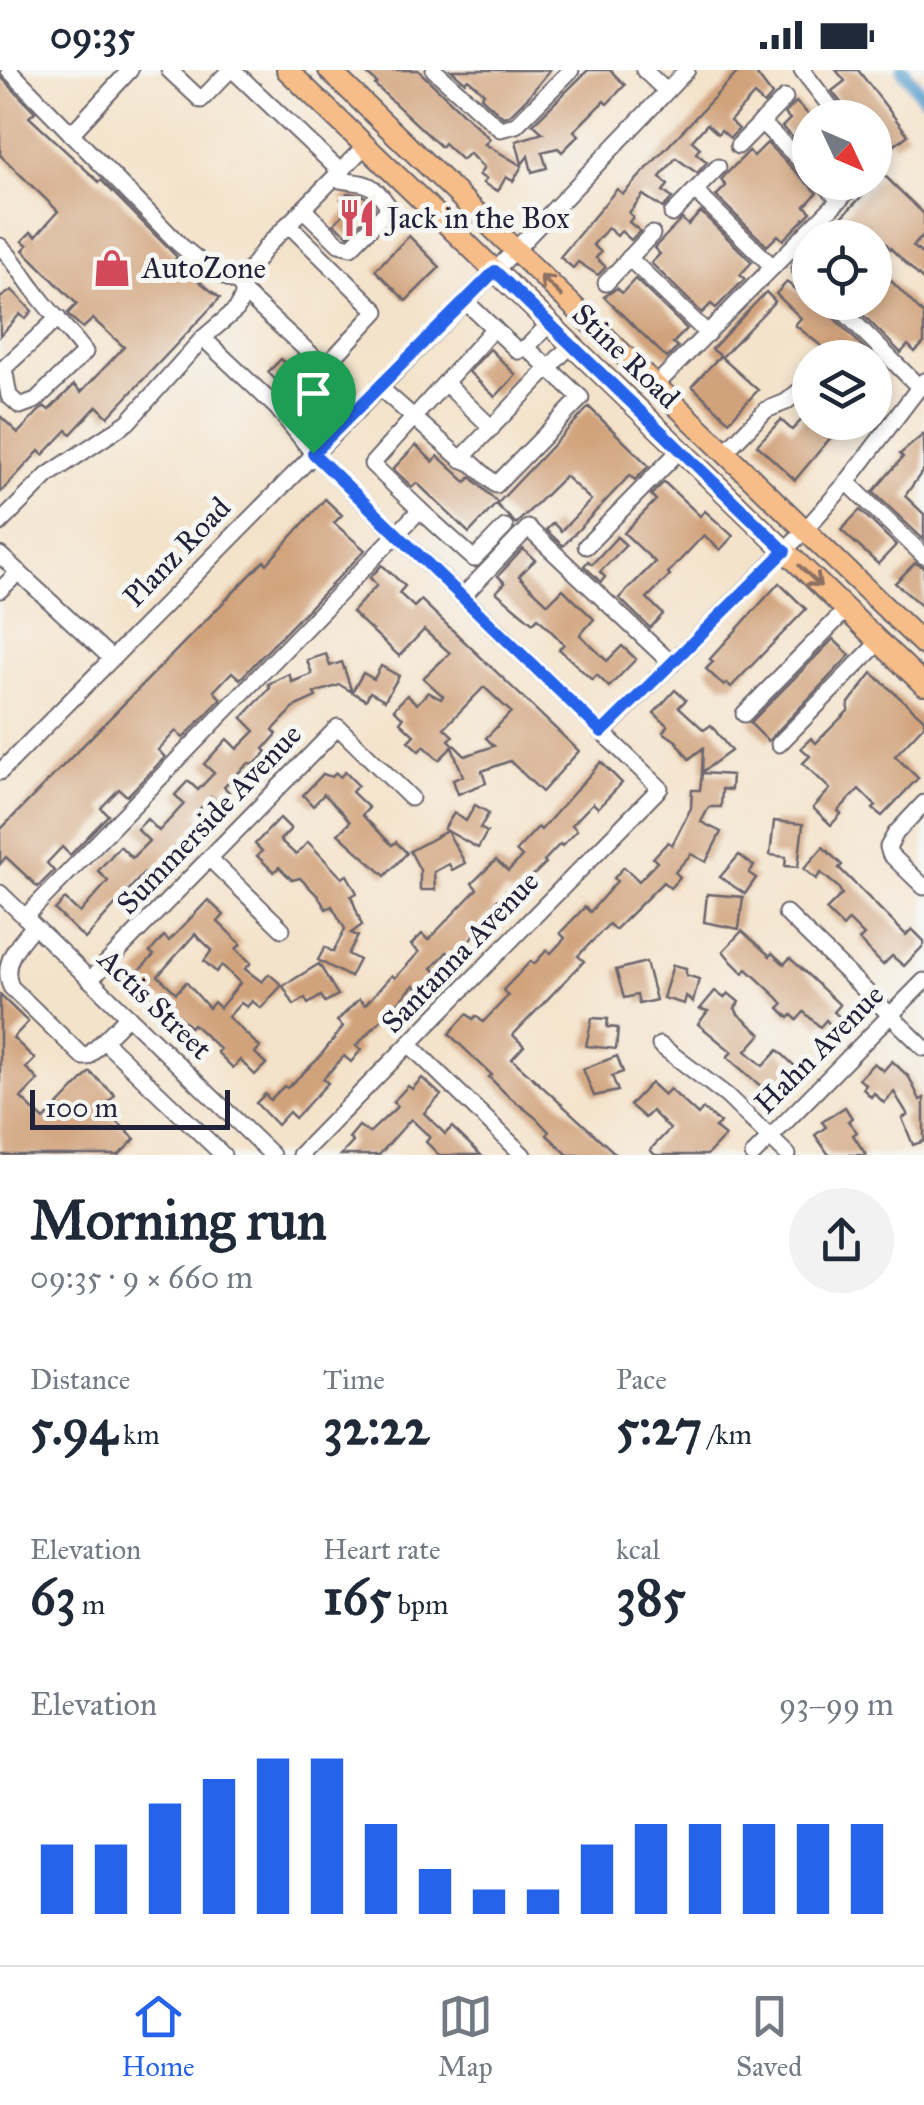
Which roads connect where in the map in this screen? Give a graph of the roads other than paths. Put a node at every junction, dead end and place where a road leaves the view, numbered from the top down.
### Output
1 (9, 70) edge
2 (130, 70) edge
3 (169, 70) edge
4 (232, 70) edge
5 (288, 70) edge
6 (329, 70) edge
7 (434, 70) edge
8 (571, 70) edge
9 (644, 70) edge
10 (686, 70) edge
11 (802, 70) edge
12 (666, 91) junction
13 (785, 98) dead end
14 (825, 100) edge
15 (761, 122) junction
16 (71, 134) junction
17 (366, 146) junction
18 (738, 146) dead end
19 (792, 152) edge
20 (718, 167) dead end
21 (337, 175) junction
22 (695, 191) junction
23 (840, 200) edge
24 (303, 210) junction
25 (672, 214) dead end
26 (288, 224) junction
27 (652, 234) dead end
28 (0, 246) edge
29 (515, 250) junction
30 (629, 258) junction
31 (774, 267) junction
32 (495, 271) junction
33 (606, 283) dead end
34 (242, 289) junction
35 (464, 301) junction
36 (58, 318) junction
37 (853, 320) edge
38 (549, 324) junction
39 (494, 328) junction
40 (708, 334) junction
41 (203, 338) junction
42 (571, 345) junction
43 (526, 347) junction
44 (549, 368) junction
45 (2, 370) edge
46 (446, 384) junction
47 (921, 384) edge
48 (655, 386) junction
49 (379, 387) junction
50 (792, 397) edge
51 (416, 418) junction
52 (492, 428) junction
53 (680, 450) junction
54 (313, 453) junction
55 (724, 453) junction
56 (461, 458) junction
57 (847, 482) junction
58 (420, 510) junction
59 (0, 524) edge
60 (505, 527) dead end
61 (805, 530) junction
62 (398, 536) junction
63 (586, 546) dead end
64 (785, 551) junction
65 (0, 555) edge
66 (924, 556) edge
67 (19, 572) junction
68 (0, 590) edge
69 (462, 597) junction
70 (846, 610) junction
71 (879, 642) junction
72 (924, 645) edge
73 (111, 658) junction
74 (672, 664) junction
75 (924, 685) edge
76 (744, 714) dead end
77 (602, 732) junction
78 (779, 744) dead end
79 (0, 772) edge
80 (410, 798) dead end
81 (924, 803) edge
82 (209, 858) junction
83 (924, 887) edge
84 (0, 893) edge
85 (786, 912) dead end
86 (30, 922) junction
87 (282, 930) dead end
88 (90, 980) junction
89 (924, 981) edge
90 (890, 1015) junction
91 (128, 1016) junction
92 (104, 1040) junction
93 (410, 1044) junction
94 (660, 1046) dead end
95 (924, 1048) edge
96 (220, 1105) junction
97 (197, 1130) junction
98 (770, 1137) junction
99 (223, 1155) edge
100 (272, 1155) edge
101 (300, 1155) edge
102 (523, 1155) edge
103 (752, 1155) edge
104 (788, 1155) edge

1 - 16 street
2 - 16 street
3 - 4 street
4 - 21 street
5 - 17 main road, Stine Road
6 - 29 main road, Stine Road
7 - 8 street
9 - 12 street
10 - 12 street, Planz Road
11 - 14 street
12 - 29 street, Planz Road
13 - 15 street
15 - 18 street
15 - 19 street
16 - 34 street
17 - 21 street
17 - 32 main road, Stine Road
20 - 22 street
21 - 24 street
21 - 24 street
22 - 25 street
22 - 31 street
23 - 31 street
24 - 26 street
26 - 34 street
26 - 34 street
27 - 30 street
28 - 36 street
29 - 32 street, Planz Road
48 -> 29 main road, Stine Road
30 - 33 street
30 - 40 street
31 - 40 street
32 - 35 street, Planz Road
32 - 38 main road, Stine Road
34 - 41 street
35 - 39 street
35 - 49 street, Planz Road
36 - 45 street
36 - 45 street
37 - 47 street
38 - 42 main road, Stine Road
38 - 43 street
39 - 43 street
39 - 46 street
40 - 48 street
41 - 54 street
41 - 59 street
42 - 44 street
42 - 53 main road, Stine Road
43 - 44 street
44 - 52 street
44 - 56 street
46 - 51 street
46 - 52 street
47 - 57 street
48 - 55 main road, Stine Road
49 - 51 street
49 - 54 street, Planz Road
50 - 55 street
51 - 56 street
51 - 58 street
52 - 56 street
53 - 63 street
53 - 64 main road, Stine Road
54 - 62 street
54 - 73 street, Planz Road
55 - 61 main road, Stine Road
57 - 61 street
57 - 66 street
58 - 60 street
58 - 62 street
61 - 64 street
61 - 72 main road, Stine Road
62 - 69 street
62 - 86 street
64 -> 70 main road, Stine Road
64 - 74 street
65 - 67 street
67 - 68 street
67 - 73 street
69 - 74 street
69 - 77 street
70 - 71 main road, Stine Road
70 - 76 street
71 - 75 main road, Stine Road
71 - 78 street
73 - 79 street, Planz Road
74 - 77 street
77 - 93 street, Santanna Avenue
80 - 82 street, Summerside Avenue
81 - 83 street
82 - 87 street
82 - 88 street, Summerside Avenue
84 - 86 street, Actis Street
85 - 90 street
86 - 88 street, Actis Street
86 - 92 street
88 - 91 street, Actis Street
89 - 90 street, Hahn Avenue
90 - 95 street
90 - 98 street, Hahn Avenue
91 - 92 street
91 - 96 street, Actis Street
92 - 97 street
93 - 101 street, Santanna Avenue
93 - 102 street
94 - 98 street
96 - 97 street
96 - 100 street, Actis Street
97 - 99 street
98 - 103 street, Hahn Avenue
98 - 104 street

